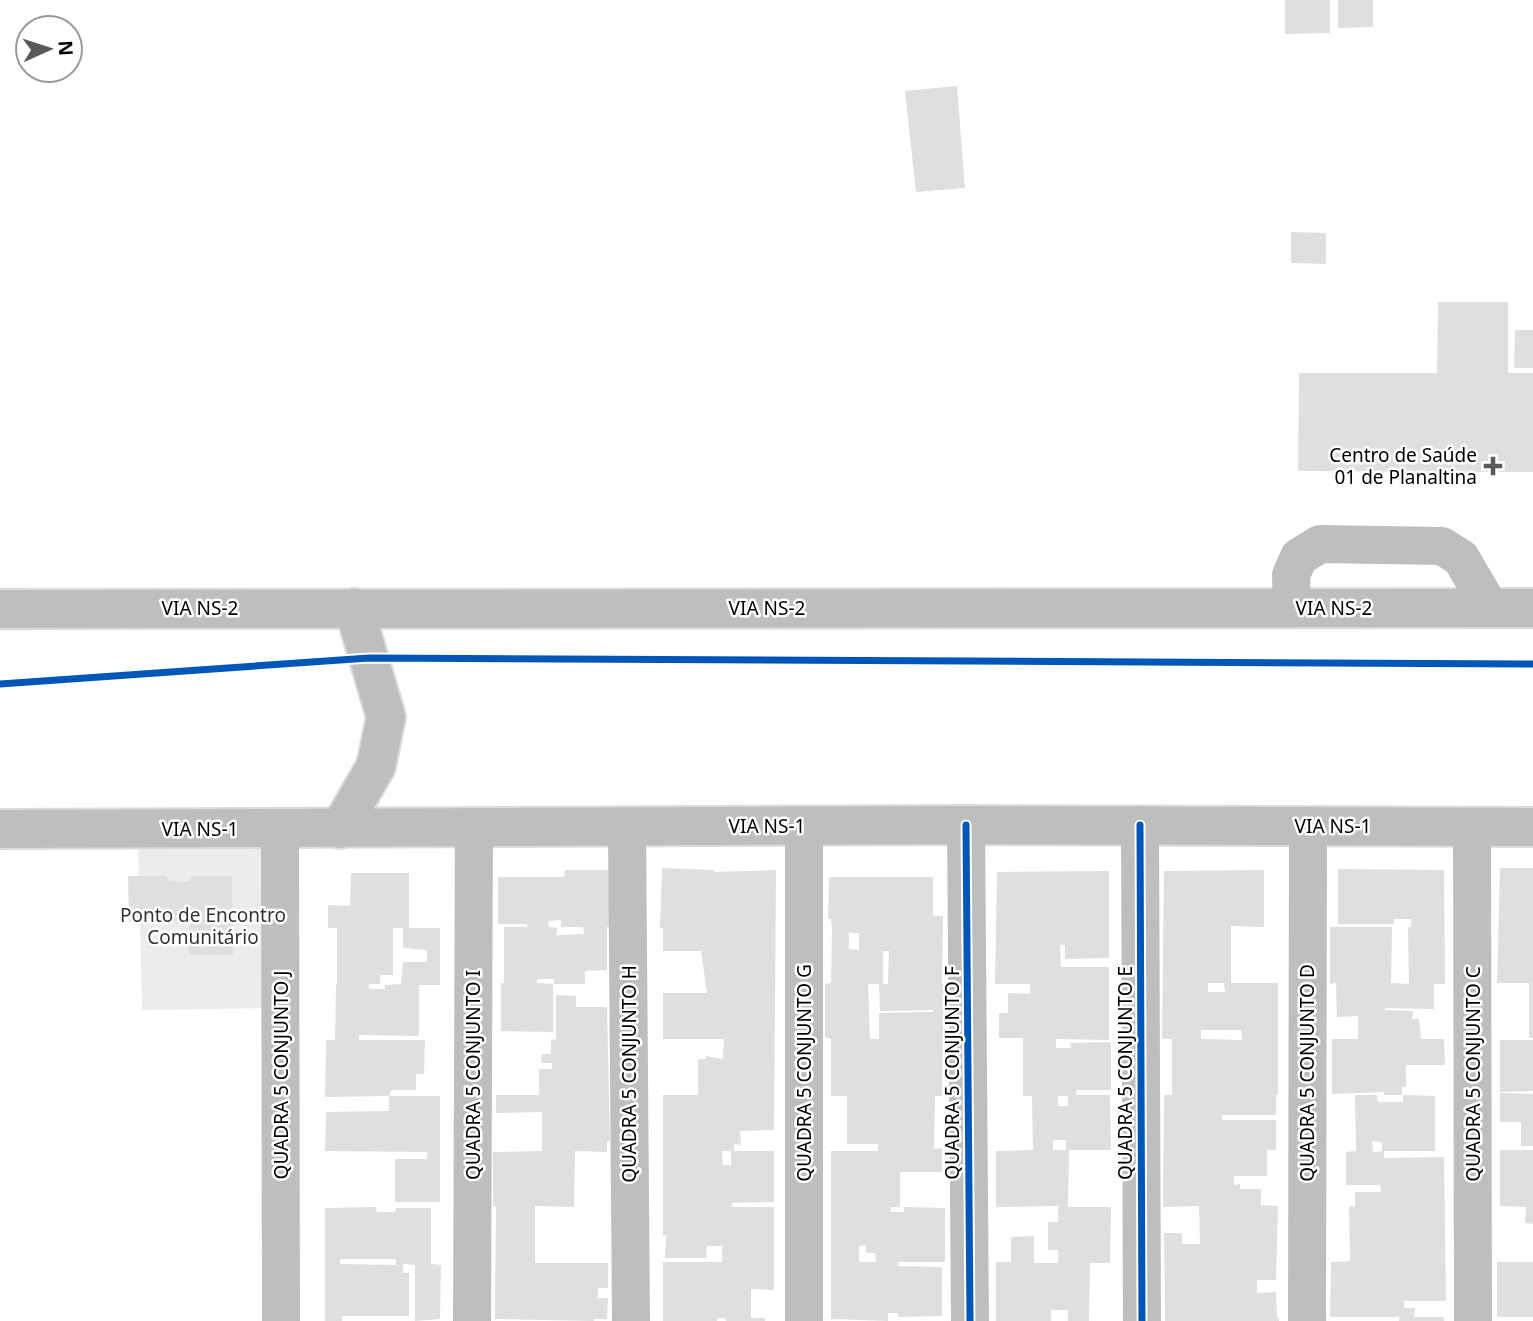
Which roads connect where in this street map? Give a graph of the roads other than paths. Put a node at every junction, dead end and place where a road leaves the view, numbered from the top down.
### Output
1 (0, 608) edge
2 (354, 608) junction
3 (1292, 608) junction
4 (1490, 608) junction
5 (1533, 608) edge
6 (966, 825) junction
7 (1140, 825) junction
8 (804, 826) junction
9 (1308, 826) junction
10 (627, 827) junction
11 (1472, 827) junction
12 (1533, 827) edge
13 (474, 828) junction
14 (0, 829) edge
15 (341, 829) junction
16 (280, 830) junction
17 (281, 1321) edge
18 (472, 1321) edge
19 (631, 1321) edge
20 (804, 1321) edge
21 (970, 1321) edge
22 (1142, 1321) edge
23 (1307, 1321) edge
24 (1473, 1321) edge

1 - 2 street, VIA NS-2
2 - 3 street, VIA NS-2
2 - 15 street
3 - 4 street, VIA NS-2
3 - 4 street
4 - 5 street, VIA NS-2
6 - 7 street, VIA NS-1
6 - 8 street, VIA NS-1
6 - 21 street, QUADRA 5 CONJUNTO F
7 - 9 street, VIA NS-1
7 - 22 street, QUADRA 5 CONJUNTO E
8 - 10 street, VIA NS-1
8 - 20 street, QUADRA 5 CONJUNTO G
9 - 11 street, VIA NS-1
9 - 23 street, QUADRA 5 CONJUNTO D
10 - 13 street, VIA NS-1
10 - 19 street, QUADRA 5 CONJUNTO H
11 - 12 street, VIA NS-1
11 - 24 street, QUADRA 5 CONJUNTO C
13 - 15 street, VIA NS-1
13 - 18 street, QUADRA 5 CONJUNTO I
14 - 16 street, VIA NS-1
15 - 16 street, VIA NS-1
16 - 17 street, QUADRA 5 CONJUNTO J

